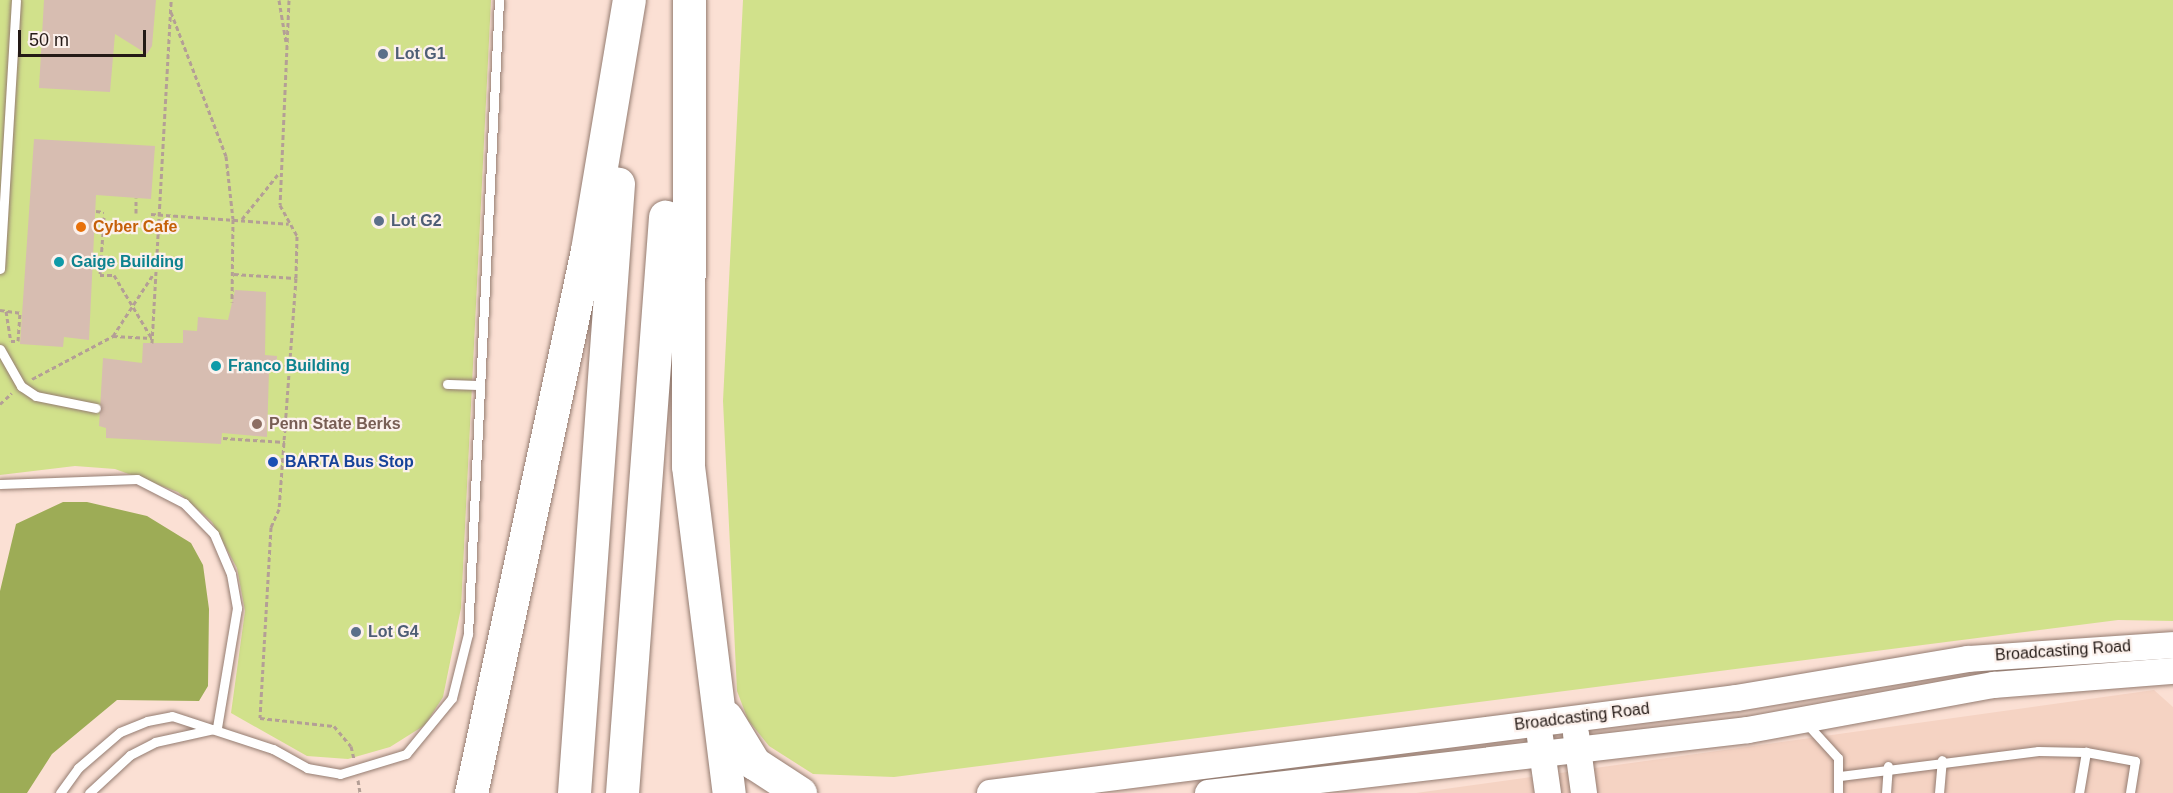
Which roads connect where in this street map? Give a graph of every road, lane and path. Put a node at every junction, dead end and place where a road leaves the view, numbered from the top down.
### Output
1 (16, 0) edge
2 (171, 0) edge
3 (279, 0) edge
4 (290, 0) edge
5 (499, 0) edge
6 (630, 0) edge
7 (682, 0) edge
8 (689, 0) edge
9 (171, 10) junction
10 (287, 50) junction
11 (280, 172) junction
12 (136, 198) dead end
13 (96, 211) dead end
14 (104, 212) dead end
15 (136, 213) dead end
16 (151, 214) dead end
17 (157, 214) junction
18 (104, 217) dead end
19 (233, 219) junction
20 (241, 220) junction
21 (289, 224) junction
22 (0, 269) edge
23 (154, 272) junction
24 (234, 274) junction
25 (296, 278) junction
26 (232, 302) dead end
27 (133, 308) junction
28 (0, 310) edge
29 (6, 311) junction
30 (113, 336) junction
31 (152, 341) junction
32 (0, 349) edge
33 (277, 364) dead end
34 (290, 364) junction
35 (447, 384) dead end
36 (480, 385) junction
37 (21, 386) junction
38 (0, 404) edge
39 (96, 408) dead end
40 (223, 438) dead end
41 (285, 442) junction
42 (0, 484) edge
43 (2173, 645) edge
44 (2173, 671) edge
45 (715, 689) junction
46 (1574, 718) junction
47 (1793, 722) junction
48 (1539, 723) junction
49 (217, 728) junction
50 (1579, 750) junction
51 (2086, 752) junction
52 (1542, 754) junction
53 (1942, 760) junction
54 (1888, 766) junction
55 (356, 771) junction
56 (1840, 776) junction
57 (60, 793) edge
58 (89, 793) edge
59 (360, 793) edge
60 (471, 793) edge
61 (574, 793) edge
62 (622, 793) edge
63 (729, 793) edge
64 (800, 793) edge
65 (990, 793) edge
66 (1208, 793) edge
67 (1548, 793) edge
68 (1584, 793) edge
69 (1838, 793) edge
70 (1886, 793) edge
71 (1939, 793) edge
72 (2079, 793) edge
73 (2130, 793) edge

1 - 22 lane
2 - 9 path
3 - 10 path
4 - 10 path
5 - 36 lane
6 - 60 highway
6 - 61 highway
7 - 62 highway
8 - 45 highway
9 - 17 path
9 - 19 path
10 - 11 path
11 - 20 path
11 - 21 path
12 - 15 path
13 - 14 path
16 - 17 path
17 - 19 path
17 - 23 path
18 - 27 path
19 - 20 path
19 - 24 path
20 - 21 path
21 - 25 path
23 - 27 path
23 - 31 path
24 - 25 path
24 - 26 path
25 - 34 path
27 - 30 path
27 - 31 path
28 - 29 path
29 - 29 path
30 - 31 path
30 - 37 path
32 - 37 lane
33 - 34 path
34 - 41 path
35 - 36 lane
36 - 55 lane
37 - 38 path
37 - 39 lane
40 - 41 path
41 - 55 path
42 - 49 lane
43 - 46 main road, Broadcasting Road
44 - 47 main road, Broadcasting Road
45 - 63 highway
45 - 64 highway
46 - 48 main road, Broadcasting Road
46 - 50 main road
47 - 50 main road, Broadcasting Road
47 - 56 lane
48 - 52 main road
48 - 65 main road, Broadcasting Road
49 - 55 lane
49 - 57 lane
49 - 58 lane
50 - 52 main road, Broadcasting Road
50 - 68 main road
51 - 53 lane
51 - 72 lane
51 - 73 lane
52 - 66 main road, Broadcasting Road
52 - 67 main road
53 - 54 lane
53 - 71 lane
54 - 56 lane
54 - 70 lane
55 - 59 path
56 - 69 lane

